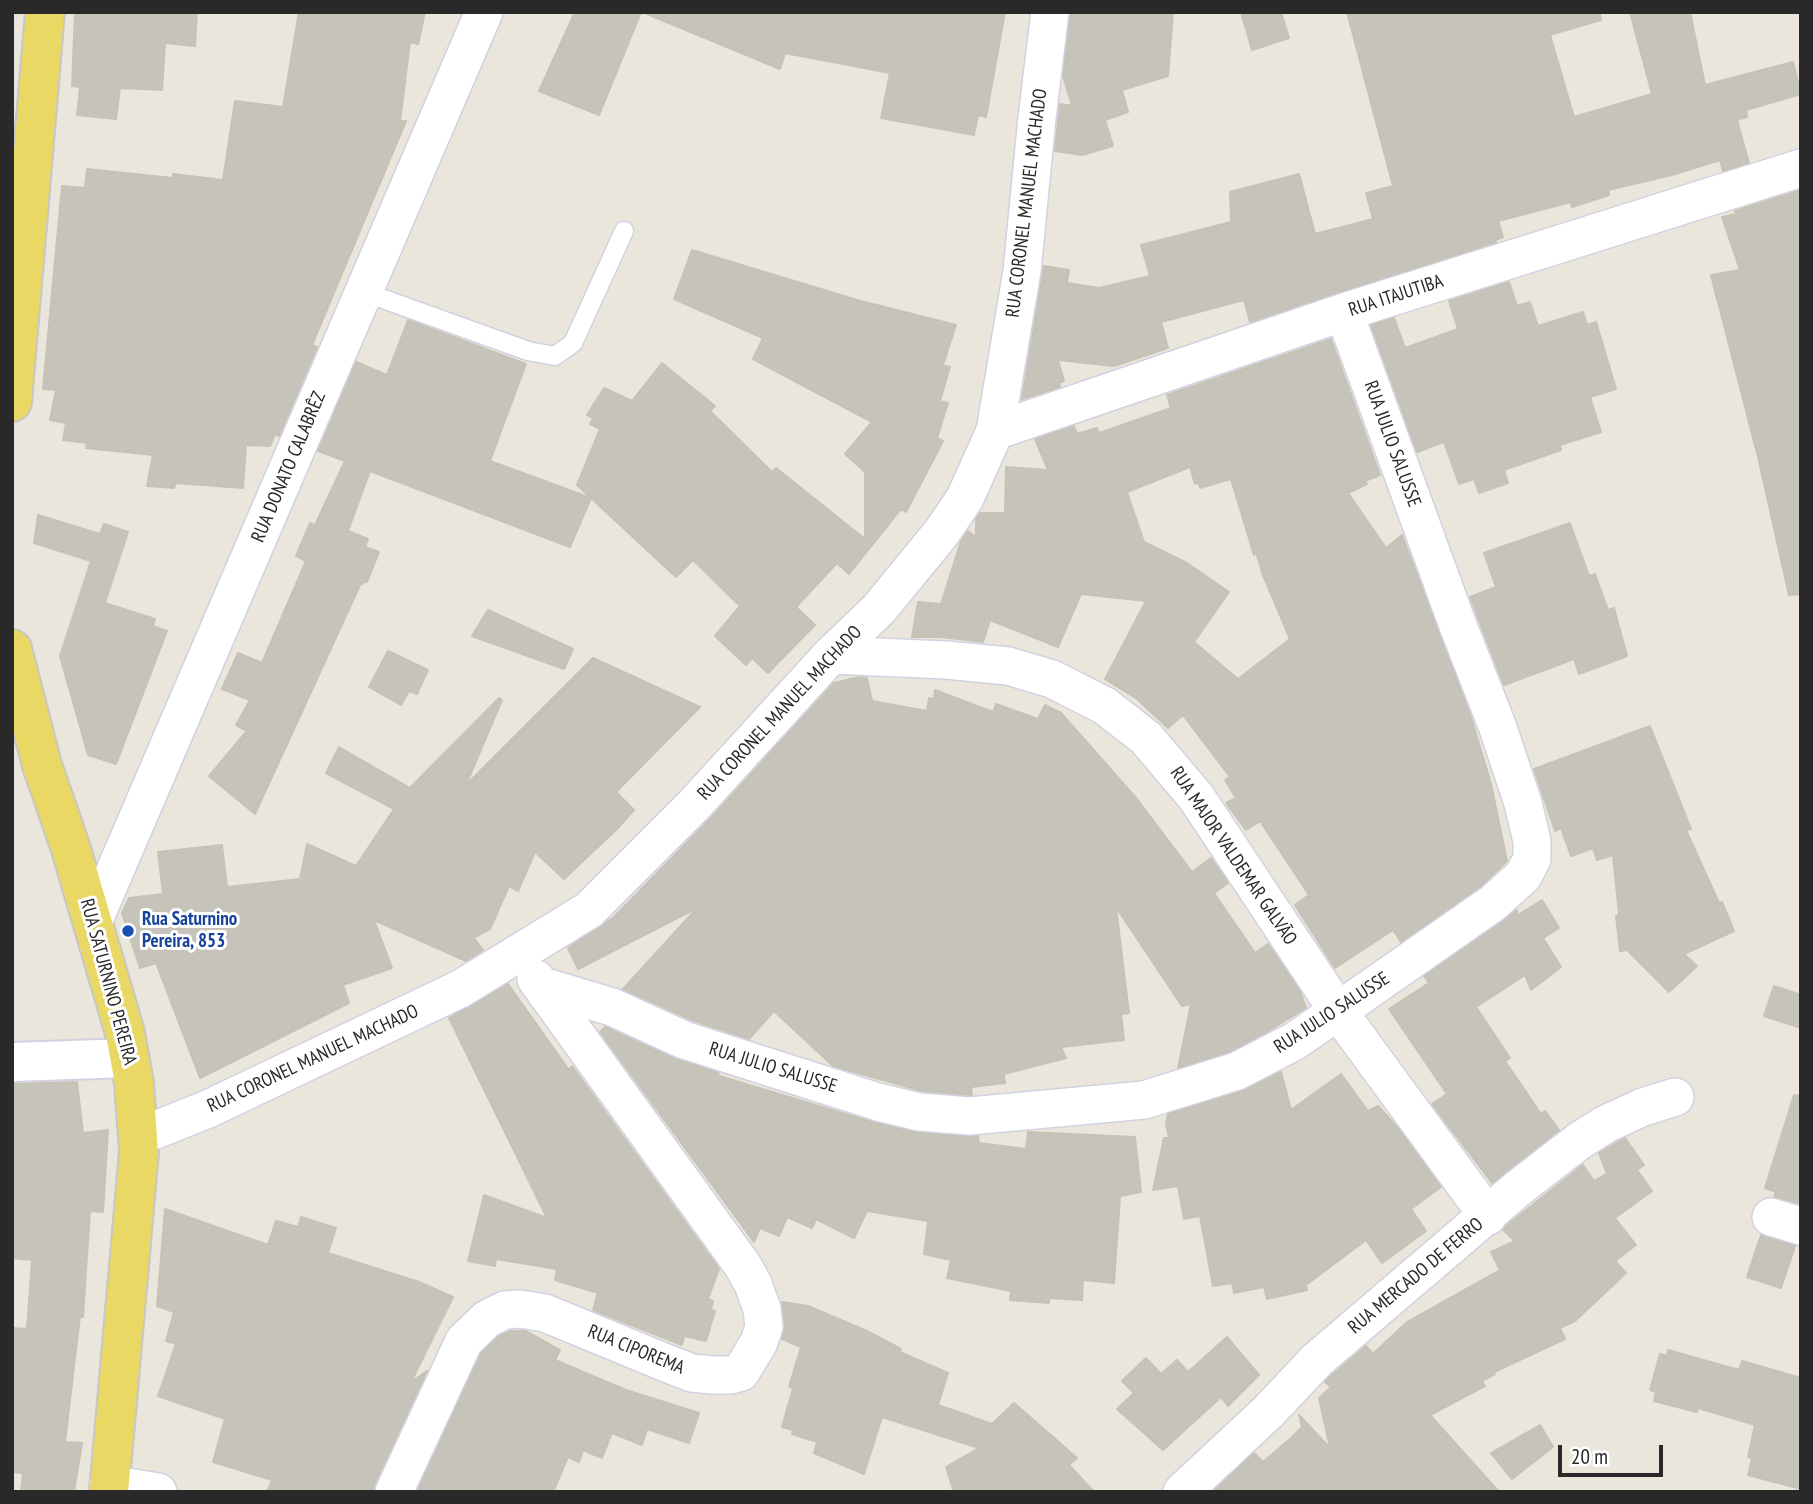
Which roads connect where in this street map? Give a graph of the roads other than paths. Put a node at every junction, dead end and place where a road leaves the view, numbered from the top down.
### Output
1 (45, 12) edge
2 (484, 12) edge
3 (1050, 12) edge
4 (1801, 168) edge
5 (20, 215) edge
6 (624, 231) dead end
7 (364, 292) junction
8 (1344, 312) junction
9 (12, 402) edge
10 (995, 431) junction
11 (12, 649) edge
12 (831, 655) junction
13 (93, 922) junction
14 (518, 955) junction
15 (542, 986) junction
16 (1338, 1011) junction
17 (129, 1058) junction
18 (12, 1062) edge
19 (1675, 1097) dead end
20 (138, 1138) junction
21 (1488, 1216) junction
22 (109, 1488) edge
23 (158, 1492) edge
24 (394, 1492) edge
25 (1182, 1492) edge

1 - 5 main road
2 - 7 street, RUA DONATO CALABRÊZ
3 - 10 street, RUA CORONEL MANUEL MACHADO
4 - 8 street, RUA ITAJUTIBA
5 - 9 main road
6 - 7 lane
7 - 13 street, RUA DONATO CALABRÊZ
8 - 10 street, RUA ITAJUTIBA
8 - 16 street, RUA JULIO SALUSSE
10 - 12 street, RUA CORONEL MANUEL MACHADO
11 - 13 main road, RUA SATURNINO PEREIRA
12 - 14 street, RUA CORONEL MANUEL MACHADO
12 - 16 street, RUA MAJOR VALDEMAR GALVÃO
13 - 17 main road, RUA SATURNINO PEREIRA
14 - 15 street, RUA CIPOREMA
14 - 20 street, RUA CORONEL MANUEL MACHADO
15 - 16 street, RUA JULIO SALUSSE
15 - 24 street, RUA CIPOREMA
16 - 21 street, RUA MAJOR VALDEMAR GALVÃO
17 - 18 street
17 - 20 main road, RUA SATURNINO PEREIRA
19 - 21 street, RUA MERCADO DE FERRO
20 - 22 main road, RUA SATURNINO PEREIRA
21 - 25 street, RUA MERCADO DE FERRO
22 - 23 street

